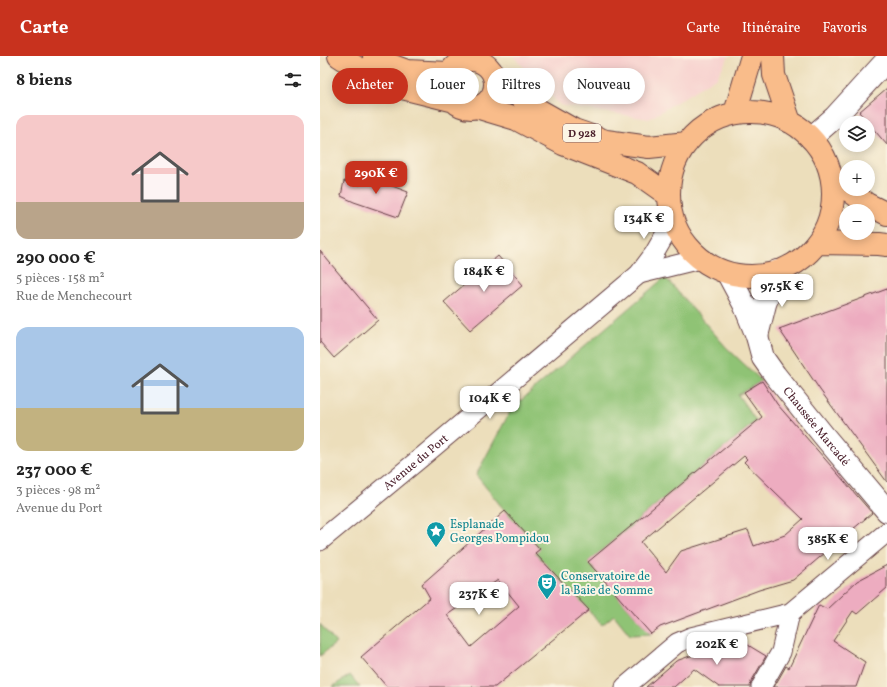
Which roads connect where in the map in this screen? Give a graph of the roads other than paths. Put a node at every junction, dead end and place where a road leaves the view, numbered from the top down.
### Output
1 (338, 56) edge
2 (374, 56) edge
3 (752, 56) edge
4 (775, 58) edge
5 (887, 60) edge
6 (453, 65) edge
7 (486, 65) edge
8 (416, 91) edge
9 (461, 104) edge
10 (476, 107) junction
11 (735, 113) junction
12 (790, 122) junction
13 (811, 138) junction
14 (687, 143) junction
15 (839, 180) edge
16 (839, 192) edge
17 (668, 195) junction
18 (856, 196) edge
19 (887, 214) edge
20 (673, 221) junction
21 (817, 243) junction
22 (887, 245) edge
23 (700, 259) junction
24 (777, 272) junction
25 (639, 274) junction
26 (728, 274) junction
27 (757, 336) junction
28 (887, 511) edge
29 (887, 532) edge
30 (320, 541) edge
31 (790, 613) junction
32 (625, 687) edge
33 (761, 687) edge

1 - 8 main road
2 - 6 main road
3 - 11 main road
4 - 12 main road
5 - 13 street
6 - 7 main road
7 - 10 main road
7 - 14 main road, D 928
9 - 10 main road
10 - 17 main road, D 928
11 - 12 main road
11 - 14 main road
12 - 13 main road
13 - 15 main road
14 - 17 main road
16 - 21 main road
17 - 20 main road
18 - 19 main road
20 - 23 main road
20 - 25 street, Avenue du Port
21 - 22 main road
21 - 24 main road
23 - 25 street, Avenue du Port
23 - 26 main road
24 - 26 main road
24 - 27 street, Chaussée Marcadé
25 - 30 street, Avenue du Port
26 - 27 street, Chaussée Marcadé
27 - 28 street, Chaussée Marcadé
29 - 31 street
31 - 32 street
31 - 33 street

